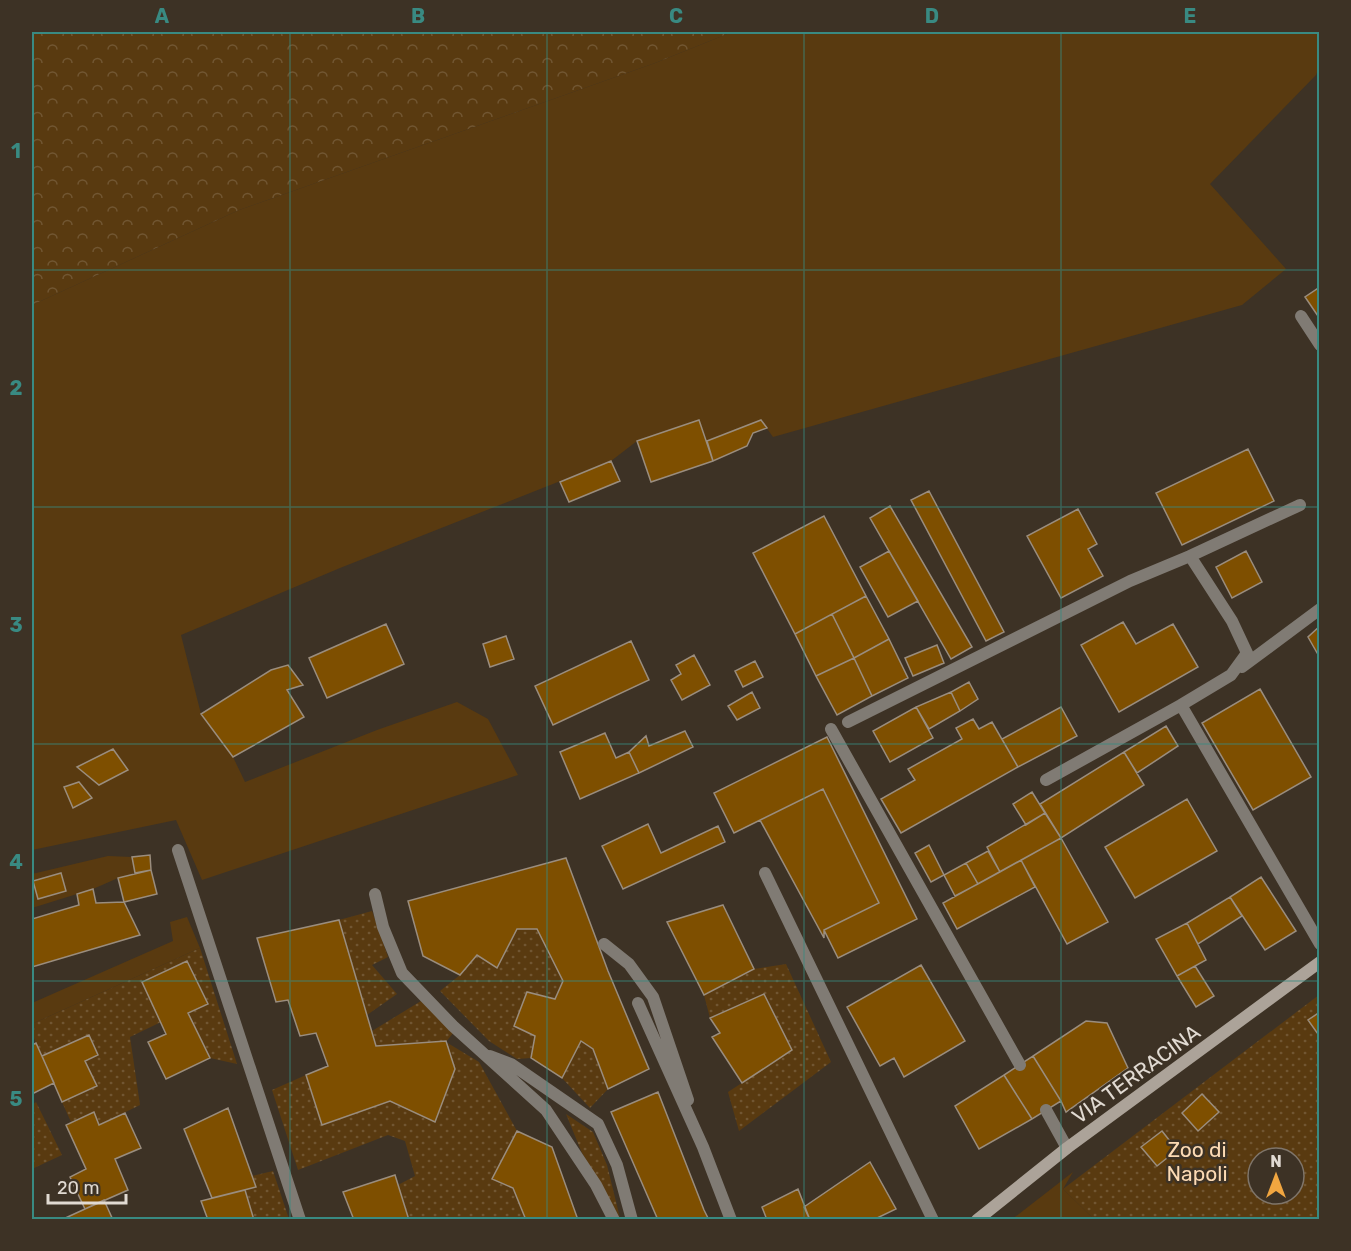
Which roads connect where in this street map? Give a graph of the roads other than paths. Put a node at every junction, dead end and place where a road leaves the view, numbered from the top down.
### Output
1 (1301, 316) dead end
2 (1320, 345) edge
3 (1300, 506) dead end
4 (1190, 556) junction
5 (1320, 609) edge
6 (1231, 675) junction
7 (1180, 705) junction
8 (848, 722) dead end
9 (831, 729) dead end
10 (1046, 780) dead end
11 (178, 850) dead end
12 (765, 873) dead end
13 (375, 894) dead end
14 (604, 944) dead end
15 (1320, 944) edge
16 (1320, 962) edge
17 (638, 1003) dead end
18 (483, 1054) junction
19 (1020, 1065) dead end
20 (1046, 1110) dead end
21 (703, 1146) junction
22 (1067, 1148) junction
23 (300, 1220) edge
24 (614, 1220) edge
25 (632, 1220) edge
26 (731, 1220) edge
27 (933, 1220) edge
28 (977, 1220) edge

1 - 2 street
3 - 4 street
4 - 6 street
4 - 8 street
5 - 6 street
6 - 7 street
7 - 10 street
7 - 15 street
9 - 19 street
11 - 23 street
12 - 27 street
13 - 18 street
14 - 21 street
16 - 22 main road, VIA TERRACINA
17 - 21 street
18 - 24 street
18 - 25 street
20 - 22 street
21 - 26 street
22 - 28 main road, VIA TERRACINA

